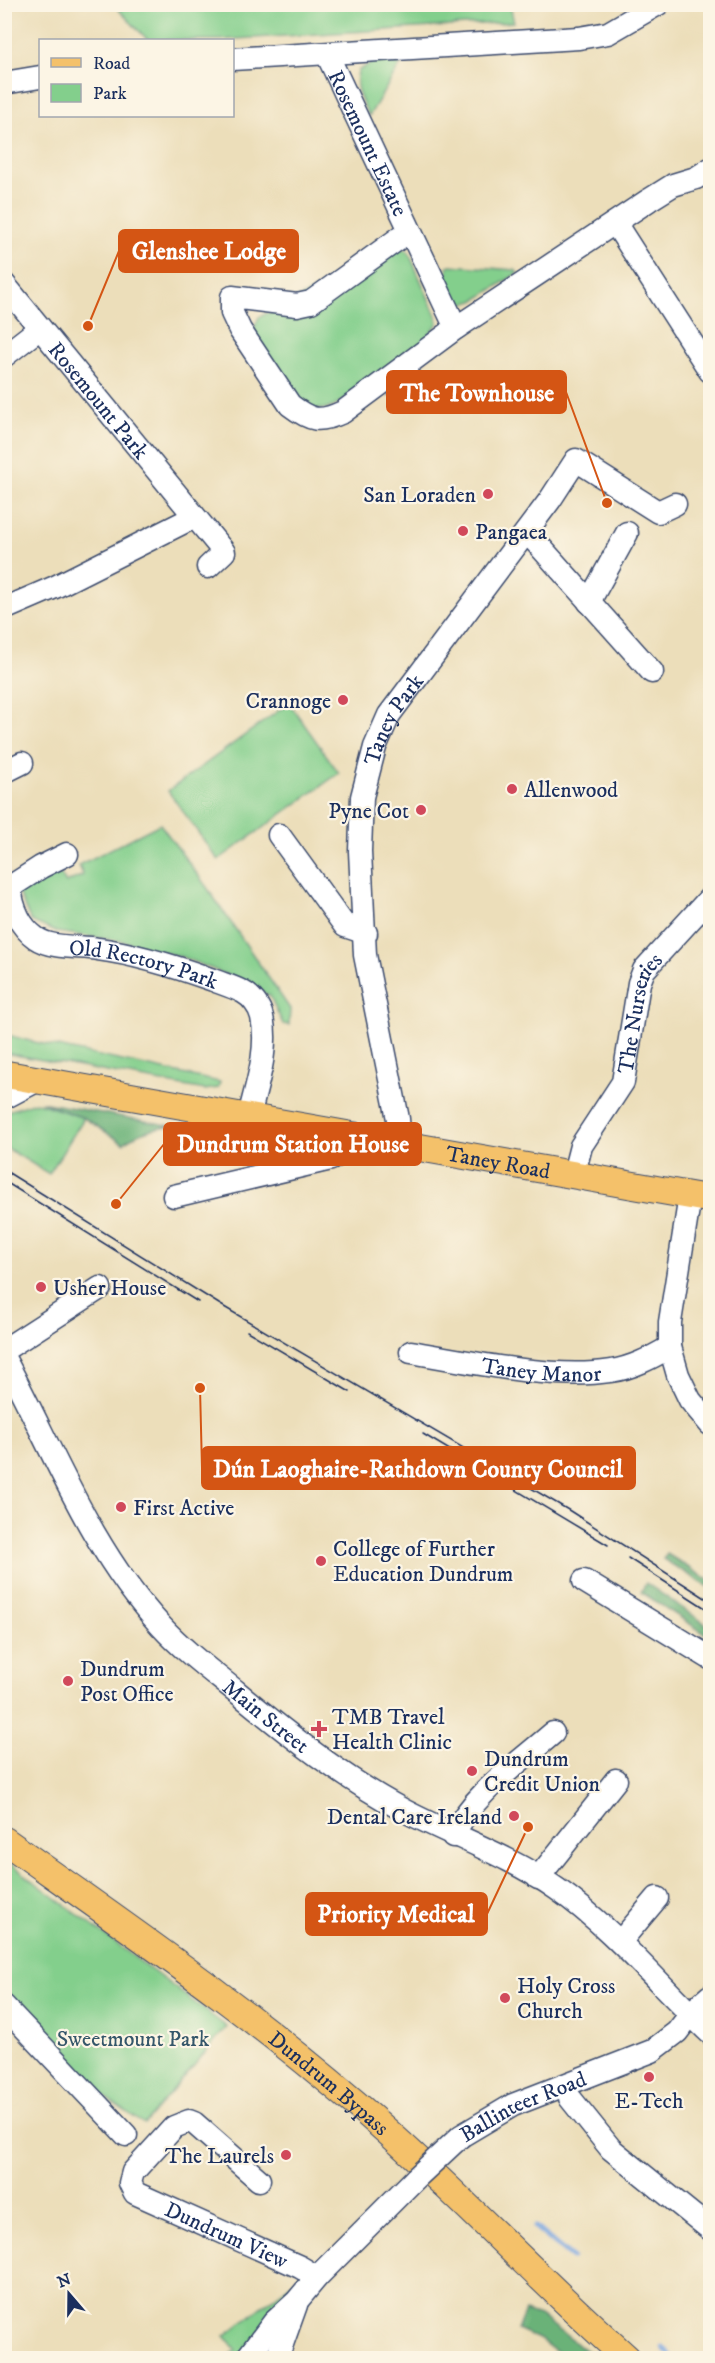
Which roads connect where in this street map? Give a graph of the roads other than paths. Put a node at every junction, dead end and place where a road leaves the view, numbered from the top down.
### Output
1 (658, 4) edge
2 (327, 54) junction
3 (234, 59) edge
4 (7, 76) edge
5 (39, 77) edge
6 (711, 169) edge
7 (615, 223) junction
8 (409, 231) junction
9 (4, 284) edge
10 (40, 328) junction
11 (456, 328) junction
12 (4, 356) edge
13 (711, 371) edge
14 (675, 504) dead end
15 (194, 517) junction
16 (527, 532) junction
17 (627, 533) dead end
18 (208, 567) dead end
19 (590, 602) junction
20 (4, 609) edge
21 (652, 672) dead end
22 (279, 835) dead end
23 (67, 854) dead end
24 (711, 898) edge
25 (366, 933) junction
26 (4, 1074) edge
27 (40, 1079) junction
28 (4, 1098) edge
29 (249, 1116) junction
30 (350, 1134) junction
31 (400, 1143) junction
32 (574, 1173) junction
33 (174, 1196) dead end
34 (700, 1197) edge
35 (100, 1288) dead end
36 (670, 1347) junction
37 (4, 1350) edge
38 (411, 1352) dead end
39 (4, 1358) edge
40 (711, 1424) edge
41 (584, 1581) dead end
42 (711, 1659) edge
43 (553, 1733) dead end
44 (616, 1780) dead end
45 (453, 1836) junction
46 (4, 1840) edge
47 (538, 1878) junction
48 (657, 1898) dead end
49 (620, 1942) junction
50 (711, 1996) edge
51 (4, 2006) edge
52 (691, 2014) junction
53 (711, 2033) edge
54 (570, 2098) dead end
55 (126, 2135) dead end
56 (259, 2180) dead end
57 (711, 2229) edge
58 (317, 2277) junction
59 (297, 2301) junction
60 (247, 2358) edge
61 (277, 2358) edge
62 (627, 2358) edge

1 - 2 street, Rosemount Estate
2 - 3 street, Rosemount Estate
2 - 8 street, Rosemount Estate
4 - 5 street
6 - 7 street, Rosemount Estate
7 - 11 street, Rosemount Estate
7 - 13 street
8 - 11 street, Rosemount Estate
8 - 11 street, Rosemount Estate
9 - 10 street, Rosemount Park
10 - 12 street
10 - 15 street, Rosemount Park
14 - 16 street, Taney Park
15 - 18 street, Rosemount Park
15 - 20 street
16 - 19 street
16 - 25 street, Taney Park
17 - 19 street
19 - 21 street
22 - 25 street
23 - 29 street, Old Rectory Park
24 - 32 street, The Nurseries
25 - 31 street, Taney Park
26 - 27 main road, Taney Road
27 - 28 street
27 - 29 main road, Taney Road
29 - 30 main road, Taney Road
30 - 31 main road, Taney Road
30 - 33 street
31 - 32 main road, Taney Road
32 - 34 main road, Taney Road
34 - 36 street
35 - 37 street
36 - 38 street, Taney Manor
36 - 40 street
39 - 45 street, Main Street
41 - 42 street
43 - 45 street
44 - 47 street
45 - 47 street, Main Street
46 - 62 main road, Dundrum Bypass
47 - 49 street, Main Street
48 - 49 street
49 - 52 street, Main Street
50 - 52 street, Ballinteer Road
51 - 55 street
52 - 53 street, Main Street
52 - 58 street, Ballinteer Road, bridge
54 - 57 street
56 - 58 street, Dundrum View
58 - 59 street, Ballinteer Road
59 - 60 street, Ballinteer Road
59 - 61 street, Ballinteer Road

